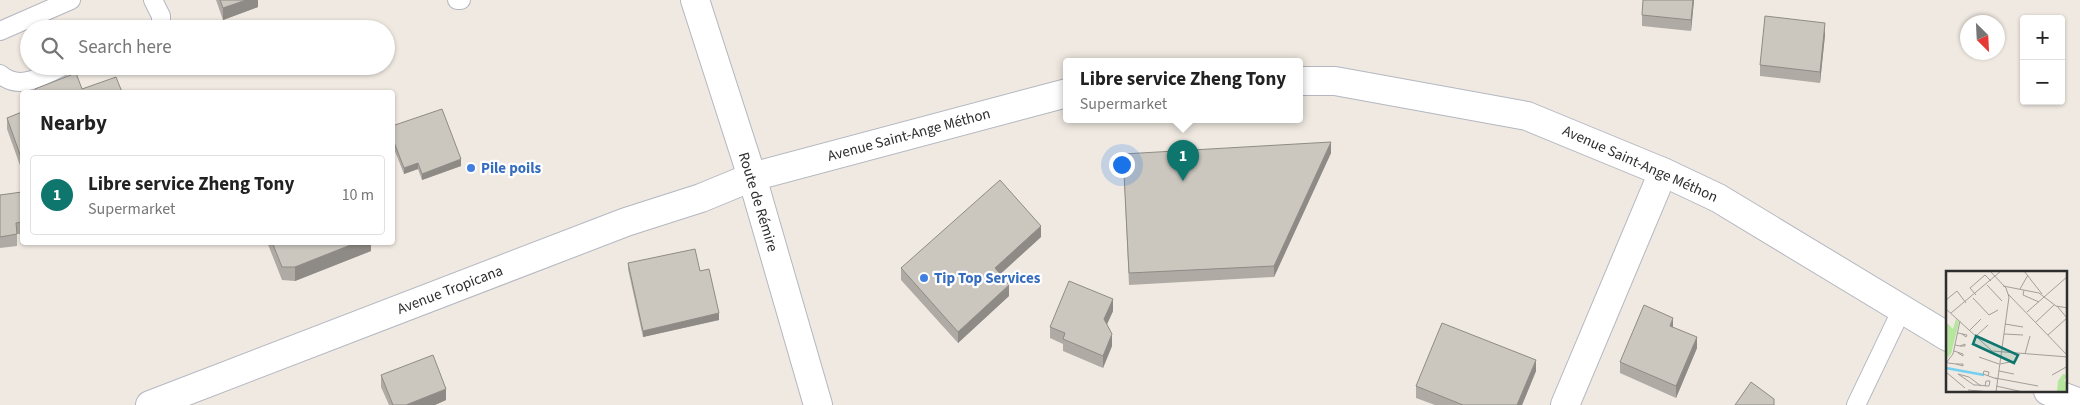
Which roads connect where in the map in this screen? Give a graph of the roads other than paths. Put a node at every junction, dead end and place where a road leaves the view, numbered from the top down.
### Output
1 (71, 0) edge
2 (152, 0) edge
3 (695, 0) edge
4 (25, 20) edge
5 (161, 20) edge
6 (20, 22) edge
7 (0, 31) edge
8 (0, 74) edge
9 (42, 75) edge
10 (1303, 81) edge
11 (1063, 93) edge
12 (1663, 172) junction
13 (752, 177) junction
14 (1902, 310) junction
15 (1946, 336) edge
16 (2051, 392) edge
17 (2080, 403) edge
18 (150, 405) edge
19 (818, 405) edge
20 (1565, 405) edge
21 (1856, 405) edge

1 - 4 lane
2 - 5 lane
3 - 13 street, Route de Rémire
6 - 7 lane
8 - 9 lane
10 - 12 street, Avenue Saint-Ange Méthon
11 - 13 street, Avenue Saint-Ange Méthon
12 - 14 street, Avenue Saint-Ange Méthon
12 - 20 street
13 - 18 street, Avenue Tropicana
13 - 19 street, Route de Rémire
14 - 15 street, Avenue Saint-Ange Méthon
14 - 21 lane
16 - 17 street

